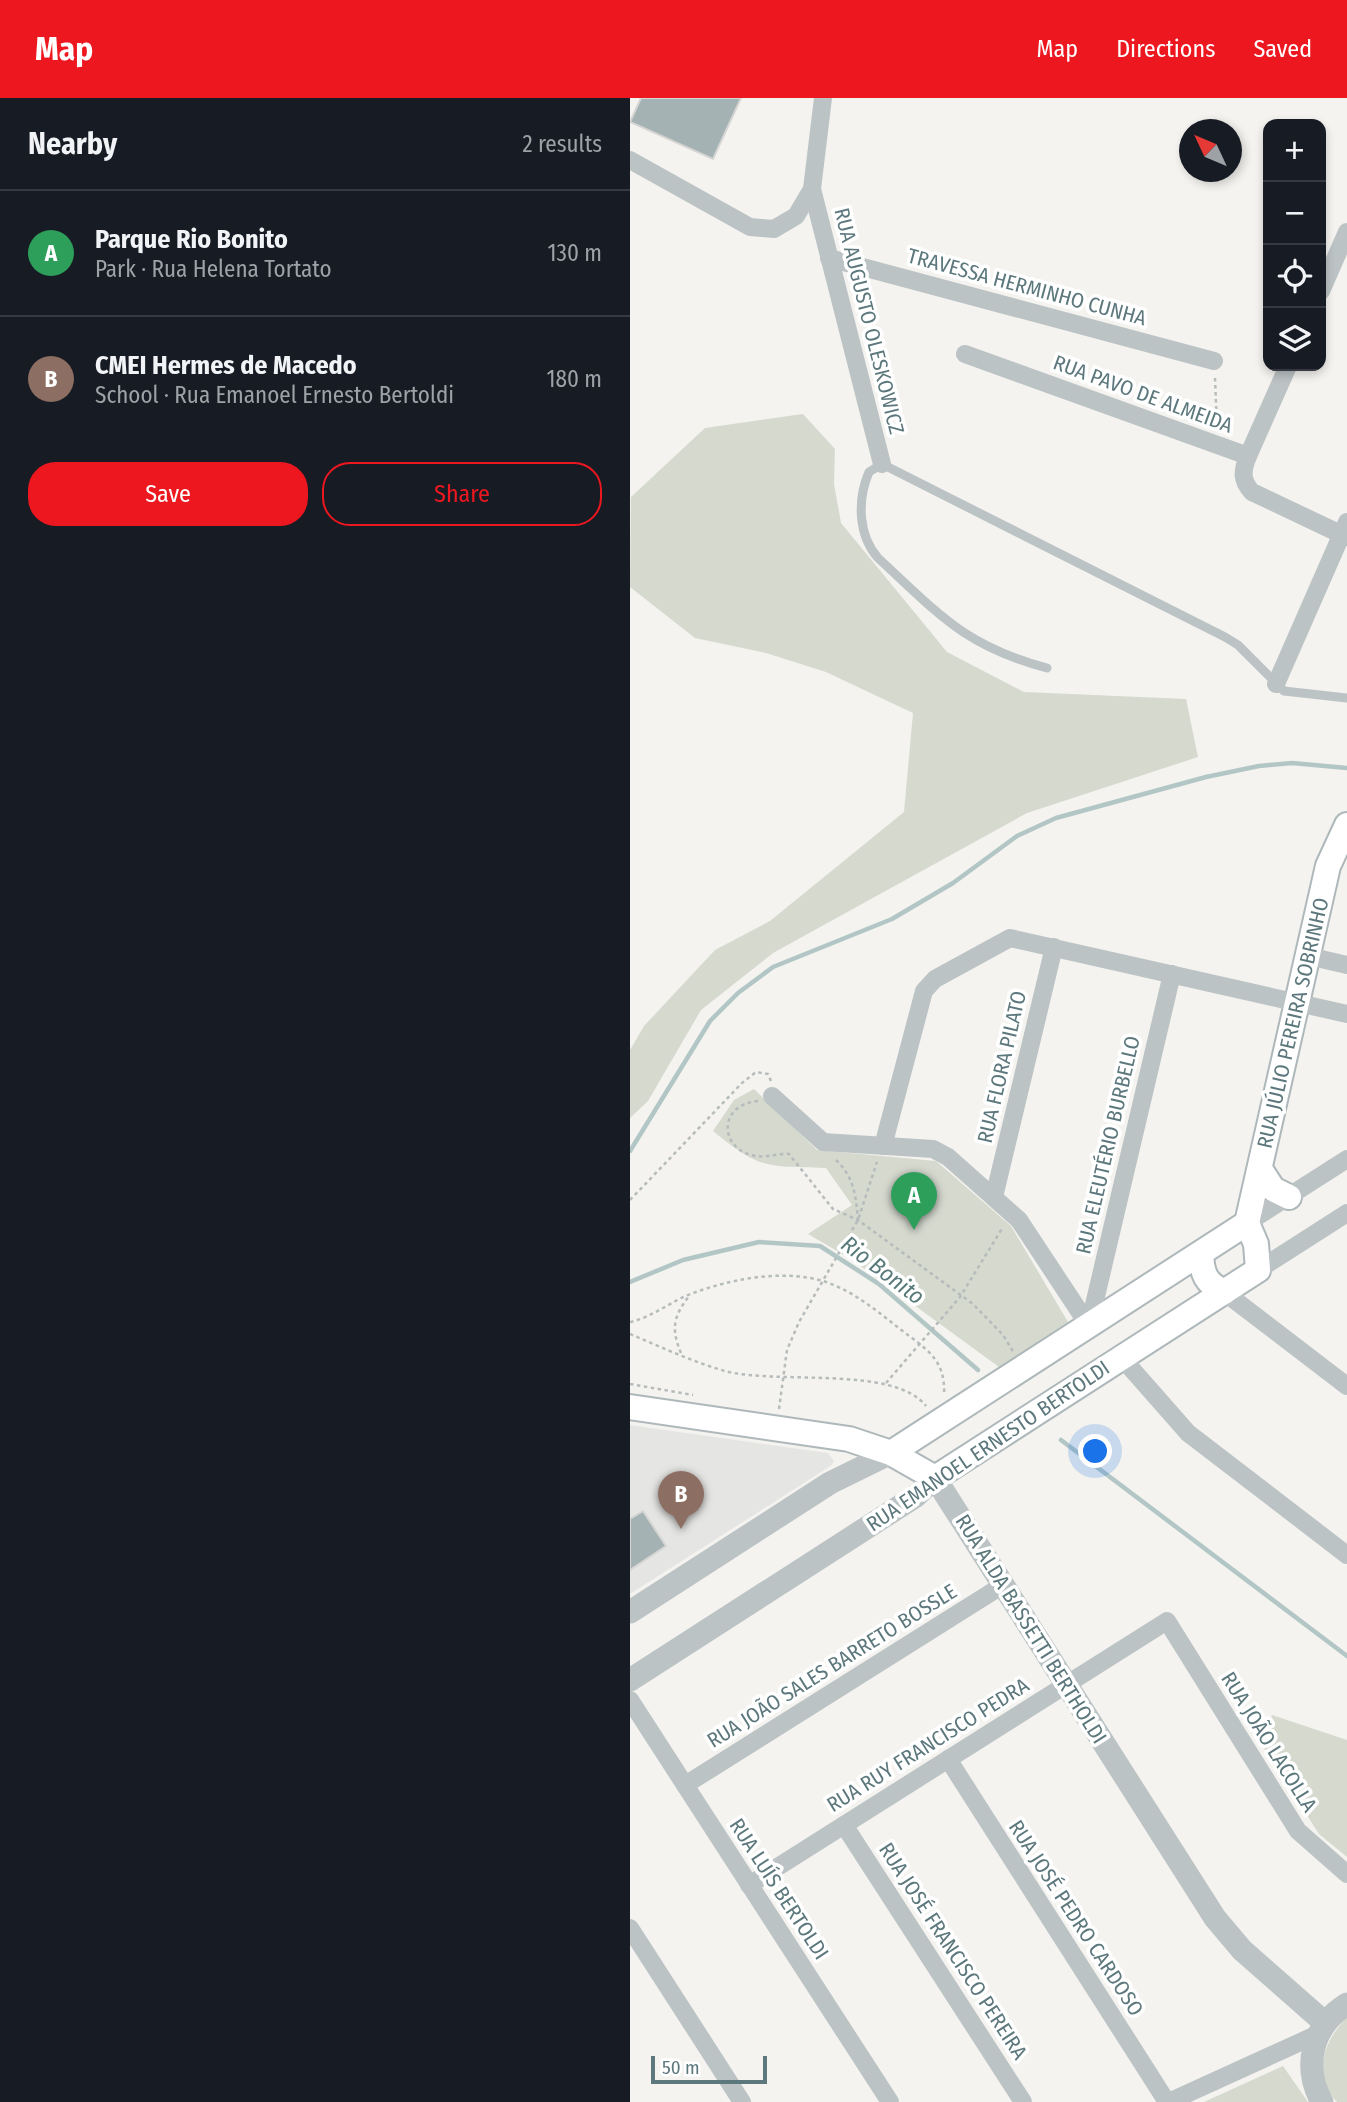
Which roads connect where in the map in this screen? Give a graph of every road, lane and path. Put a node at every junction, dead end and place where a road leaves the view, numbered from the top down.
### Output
1 (822, 98) edge
2 (630, 160) edge
3 (812, 189) junction
4 (1347, 232) edge
5 (829, 258) junction
6 (1326, 280) edge
7 (965, 354) dead end
8 (1214, 361) joint
9 (1286, 371) edge
10 (1218, 446) junction
11 (1248, 456) junction
12 (882, 464) junction
13 (1345, 531) edge
14 (1047, 668) dead end
15 (1276, 684) junction
16 (1347, 698) edge
17 (1345, 835) edge
18 (1054, 947) junction
19 (1308, 956) junction
20 (1347, 965) edge
21 (1172, 974) junction
22 (1298, 1003) junction
23 (1347, 1014) edge
24 (770, 1102) junction
25 (883, 1146) junction
26 (831, 1155) dead end
27 (1347, 1159) edge
28 (1260, 1169) junction
29 (994, 1196) junction
30 (1289, 1197) junction
31 (630, 1200) edge
32 (1012, 1212) junction
33 (858, 1220) junction
34 (1344, 1220) edge
35 (1247, 1223) junction
36 (1201, 1254) junction
37 (1258, 1270) junction
38 (823, 1281) junction
39 (1224, 1292) junction
40 (690, 1294) junction
41 (960, 1297) junction
42 (630, 1322) edge
43 (1089, 1326) junction
44 (630, 1334) edge
45 (919, 1343) junction
46 (681, 1353) junction
47 (1122, 1357) junction
48 (1023, 1368) junction
49 (781, 1379) junction
50 (886, 1383) junction
51 (630, 1384) edge
52 (1347, 1386) edge
53 (698, 1395) dead end
54 (937, 1404) dead end
55 (630, 1407) edge
56 (779, 1409) dead end
57 (931, 1412) dead end
58 (891, 1453) junction
59 (935, 1478) junction
60 (1347, 1555) edge
61 (1003, 1585) junction
62 (630, 1612) edge
63 (1167, 1621) joint
64 (630, 1680) edge
65 (1066, 1685) junction
66 (630, 1700) edge
67 (948, 1759) junction
68 (685, 1785) junction
69 (844, 1825) junction
70 (1347, 1874) edge
71 (750, 1885) junction
72 (630, 1928) edge
73 (1347, 2004) edge
74 (1322, 2028) junction
75 (742, 2102) edge
76 (890, 2102) edge
77 (1023, 2102) edge
78 (1168, 2102) edge
79 (1322, 2102) edge

1 - 3 street
2 - 3 street
3 - 5 street, RUA AUGUSTO OLESKOWICZ
4 - 6 street
5 - 8 street, TRAVESSA HERMINHO CUNHA
5 - 12 street, RUA AUGUSTO OLESKOWICZ
7 - 10 street, RUA PAVO DE ALMEIDA
8 - 10 path
9 - 11 street
10 - 11 street, RUA PAVO DE ALMEIDA
11 - 13 street, RUA PAVO DE ALMEIDA
12 - 14 lane
12 - 15 lane
13 - 15 street
15 - 16 lane
17 - 19 main road, RUA JÚLIO PEREIRA SOBRINHO
18 - 21 street
18 - 25 street
18 - 29 street, RUA FLORA PILATO
19 - 20 street
19 - 22 main road, RUA JÚLIO PEREIRA SOBRINHO
21 - 22 street
21 - 43 street, RUA ELEUTÉRIO BURBELLO
22 - 23 street
22 - 28 main road, RUA JÚLIO PEREIRA SOBRINHO
24 - 25 street
24 - 31 path
24 - 33 path
25 - 29 street
25 - 33 path
26 - 33 path
27 - 30 street, RUA EMANOEL ERNESTO BERTOLDI
28 - 30 main road
28 - 35 main road, RUA JÚLIO PEREIRA SOBRINHO
29 - 32 street
30 - 35 street, RUA EMANOEL ERNESTO BERTOLDI
32 - 41 path
32 - 43 street
33 - 38 path
33 - 41 path
34 - 37 street, RUA EMANOEL ERNESTO BERTOLDI
35 - 36 main road, RUA EMANOEL ERNESTO BERTOLDI
35 - 37 main road
36 - 39 main road
36 - 43 main road, RUA EMANOEL ERNESTO BERTOLDI
37 - 39 main road, RUA EMANOEL ERNESTO BERTOLDI
38 - 40 path
38 - 45 path
38 - 49 path
39 - 47 main road, RUA EMANOEL ERNESTO BERTOLDI
39 - 52 street
40 - 42 path
40 - 46 path
41 - 45 path
41 - 48 path
43 - 48 main road, RUA EMANOEL ERNESTO BERTOLDI
44 - 46 path
45 - 50 path
45 - 54 path
46 - 49 path
47 - 59 main road, RUA EMANOEL ERNESTO BERTOLDI
47 - 60 street
48 - 58 main road, RUA EMANOEL ERNESTO BERTOLDI
49 - 50 path
49 - 56 path
50 - 57 path
51 - 53 path
55 - 58 main road, RUA ALDA BASSETTI BERTHOLDI
58 - 59 main road, RUA ALDA BASSETTI BERTHOLDI
58 - 62 street, RUA EMANOEL ERNESTO BERTOLDI
59 - 61 street, RUA ALDA BASSETTI BERTHOLDI
59 - 64 street, RUA EMANOEL ERNESTO BERTOLDI
61 - 65 street, RUA ALDA BASSETTI BERTHOLDI
61 - 68 street, RUA JOÃO SALES BARRETO BOSSLE
63 - 65 street, RUA RUY FRANCISCO PEDRA
63 - 70 street, RUA JOÃO LACOLLA
65 - 67 street, RUA RUY FRANCISCO PEDRA
65 - 74 street, RUA ALDA BASSETTI BERTHOLDI
66 - 68 street, RUA LUÍS BERTOLDI
67 - 69 street, RUA RUY FRANCISCO PEDRA
67 - 78 street, RUA JOSÉ PEDRO CARDOSO
68 - 71 street, RUA LUÍS BERTOLDI
69 - 71 street, RUA RUY FRANCISCO PEDRA
69 - 77 street, RUA JOSÉ FRANCISCO PEREIRA
71 - 76 street, RUA LUÍS BERTOLDI
72 - 75 street
73 - 74 street
74 - 78 street
74 - 79 street

